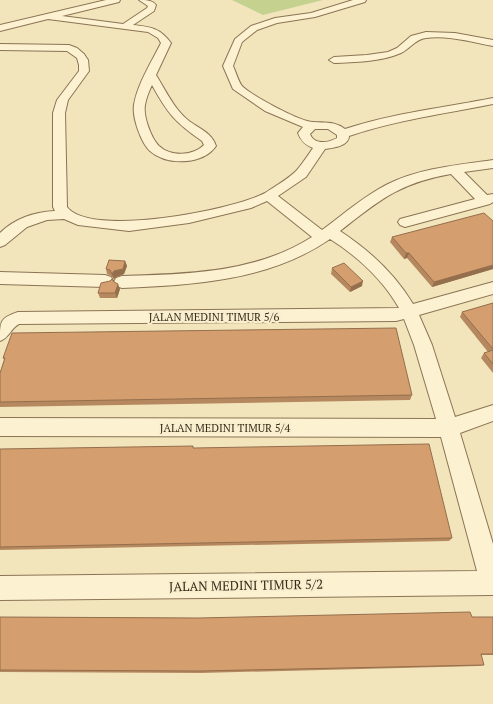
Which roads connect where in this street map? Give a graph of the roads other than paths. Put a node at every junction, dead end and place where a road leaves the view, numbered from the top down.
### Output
1 (116, 0) edge
2 (143, 0) edge
3 (362, 0) edge
4 (45, 16) junction
5 (126, 26) junction
6 (0, 28) edge
7 (493, 43) edge
8 (0, 47) edge
9 (334, 60) dead end
10 (152, 76) junction
11 (493, 100) edge
12 (311, 126) junction
13 (343, 134) junction
14 (321, 145) junction
15 (493, 164) edge
16 (455, 171) junction
17 (269, 196) junction
18 (489, 200) edge
19 (66, 215) junction
20 (405, 222) dead end
21 (326, 234) junction
22 (0, 242) edge
23 (5, 278) edge
24 (105, 281) edge
25 (122, 282) dead end
26 (493, 288) edge
27 (0, 291) edge
28 (409, 312) junction
29 (0, 334) edge
30 (493, 413) edge
31 (0, 427) edge
32 (450, 428) junction
33 (492, 583) edge
34 (0, 588) edge

1 - 4 street
2 - 5 street
3 - 12 street
4 - 5 street
4 - 6 street
5 - 10 street
7 - 9 street
8 - 19 street
10 - 10 street
11 - 13 street
12 - 13 street
12 - 14 street
13 - 14 street
14 - 17 street
15 - 16 street
16 - 18 street
16 - 21 street
17 - 19 street
17 - 21 street
18 - 20 street
19 - 22 street
21 - 25 street
21 - 28 street
23 - 24 street
23 - 27 street
26 - 28 street, JALAN MEDINI TIMUR 5/6
28 - 29 street, JALAN MEDINI TIMUR 5/6
28 - 32 street
30 - 32 street, JALAN MEDINI TIMUR 5/4
31 - 32 street, JALAN MEDINI TIMUR 5/4
32 - 33 street
33 - 34 street, JALAN MEDINI TIMUR 5/2

